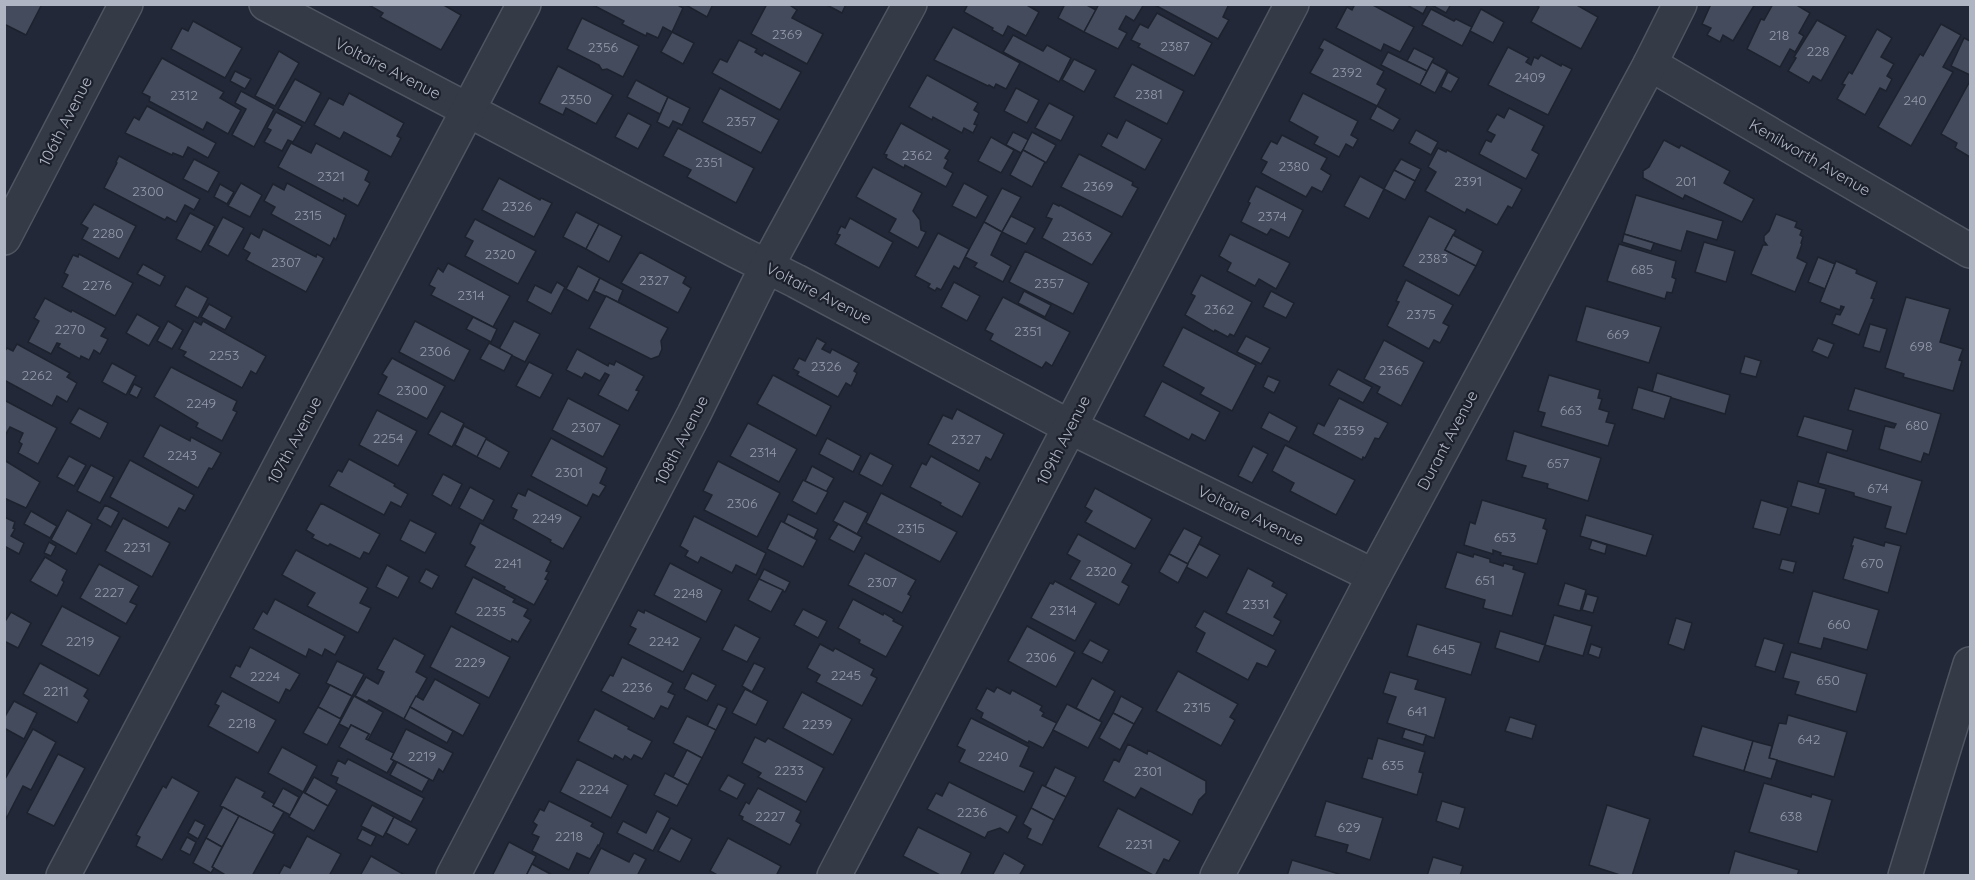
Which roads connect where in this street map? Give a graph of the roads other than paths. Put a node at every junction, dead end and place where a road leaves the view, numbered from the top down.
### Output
1 (126, 4) edge
2 (266, 4) edge
3 (524, 4) edge
4 (910, 4) edge
5 (1292, 4) edge
6 (1680, 4) edge
7 (1650, 64) junction
8 (469, 110) junction
9 (16, 192) edge
10 (4, 238) edge
11 (1971, 251) edge
12 (767, 266) junction
13 (1070, 427) junction
14 (1374, 576) junction
15 (1971, 664) edge
16 (63, 876) edge
17 (453, 876) edge
18 (834, 876) edge
19 (1216, 876) edge
20 (1905, 876) edge

1 - 9 street, 106th Avenue
2 - 8 street, Voltaire Avenue
3 - 8 street, 107th Avenue
4 - 12 street, 108th Avenue
5 - 13 street, 109th Avenue
6 - 7 street, Durant Avenue
7 - 11 street, Kenilworth Avenue
7 - 14 street, Durant Avenue
8 - 12 street, Voltaire Avenue
8 - 16 street, 107th Avenue
9 - 10 street, 106th Avenue
12 - 13 street, Voltaire Avenue
12 - 17 street, 108th Avenue
13 - 14 street, Voltaire Avenue
13 - 18 street, 109th Avenue
14 - 19 street, Durant Avenue
15 - 20 street

